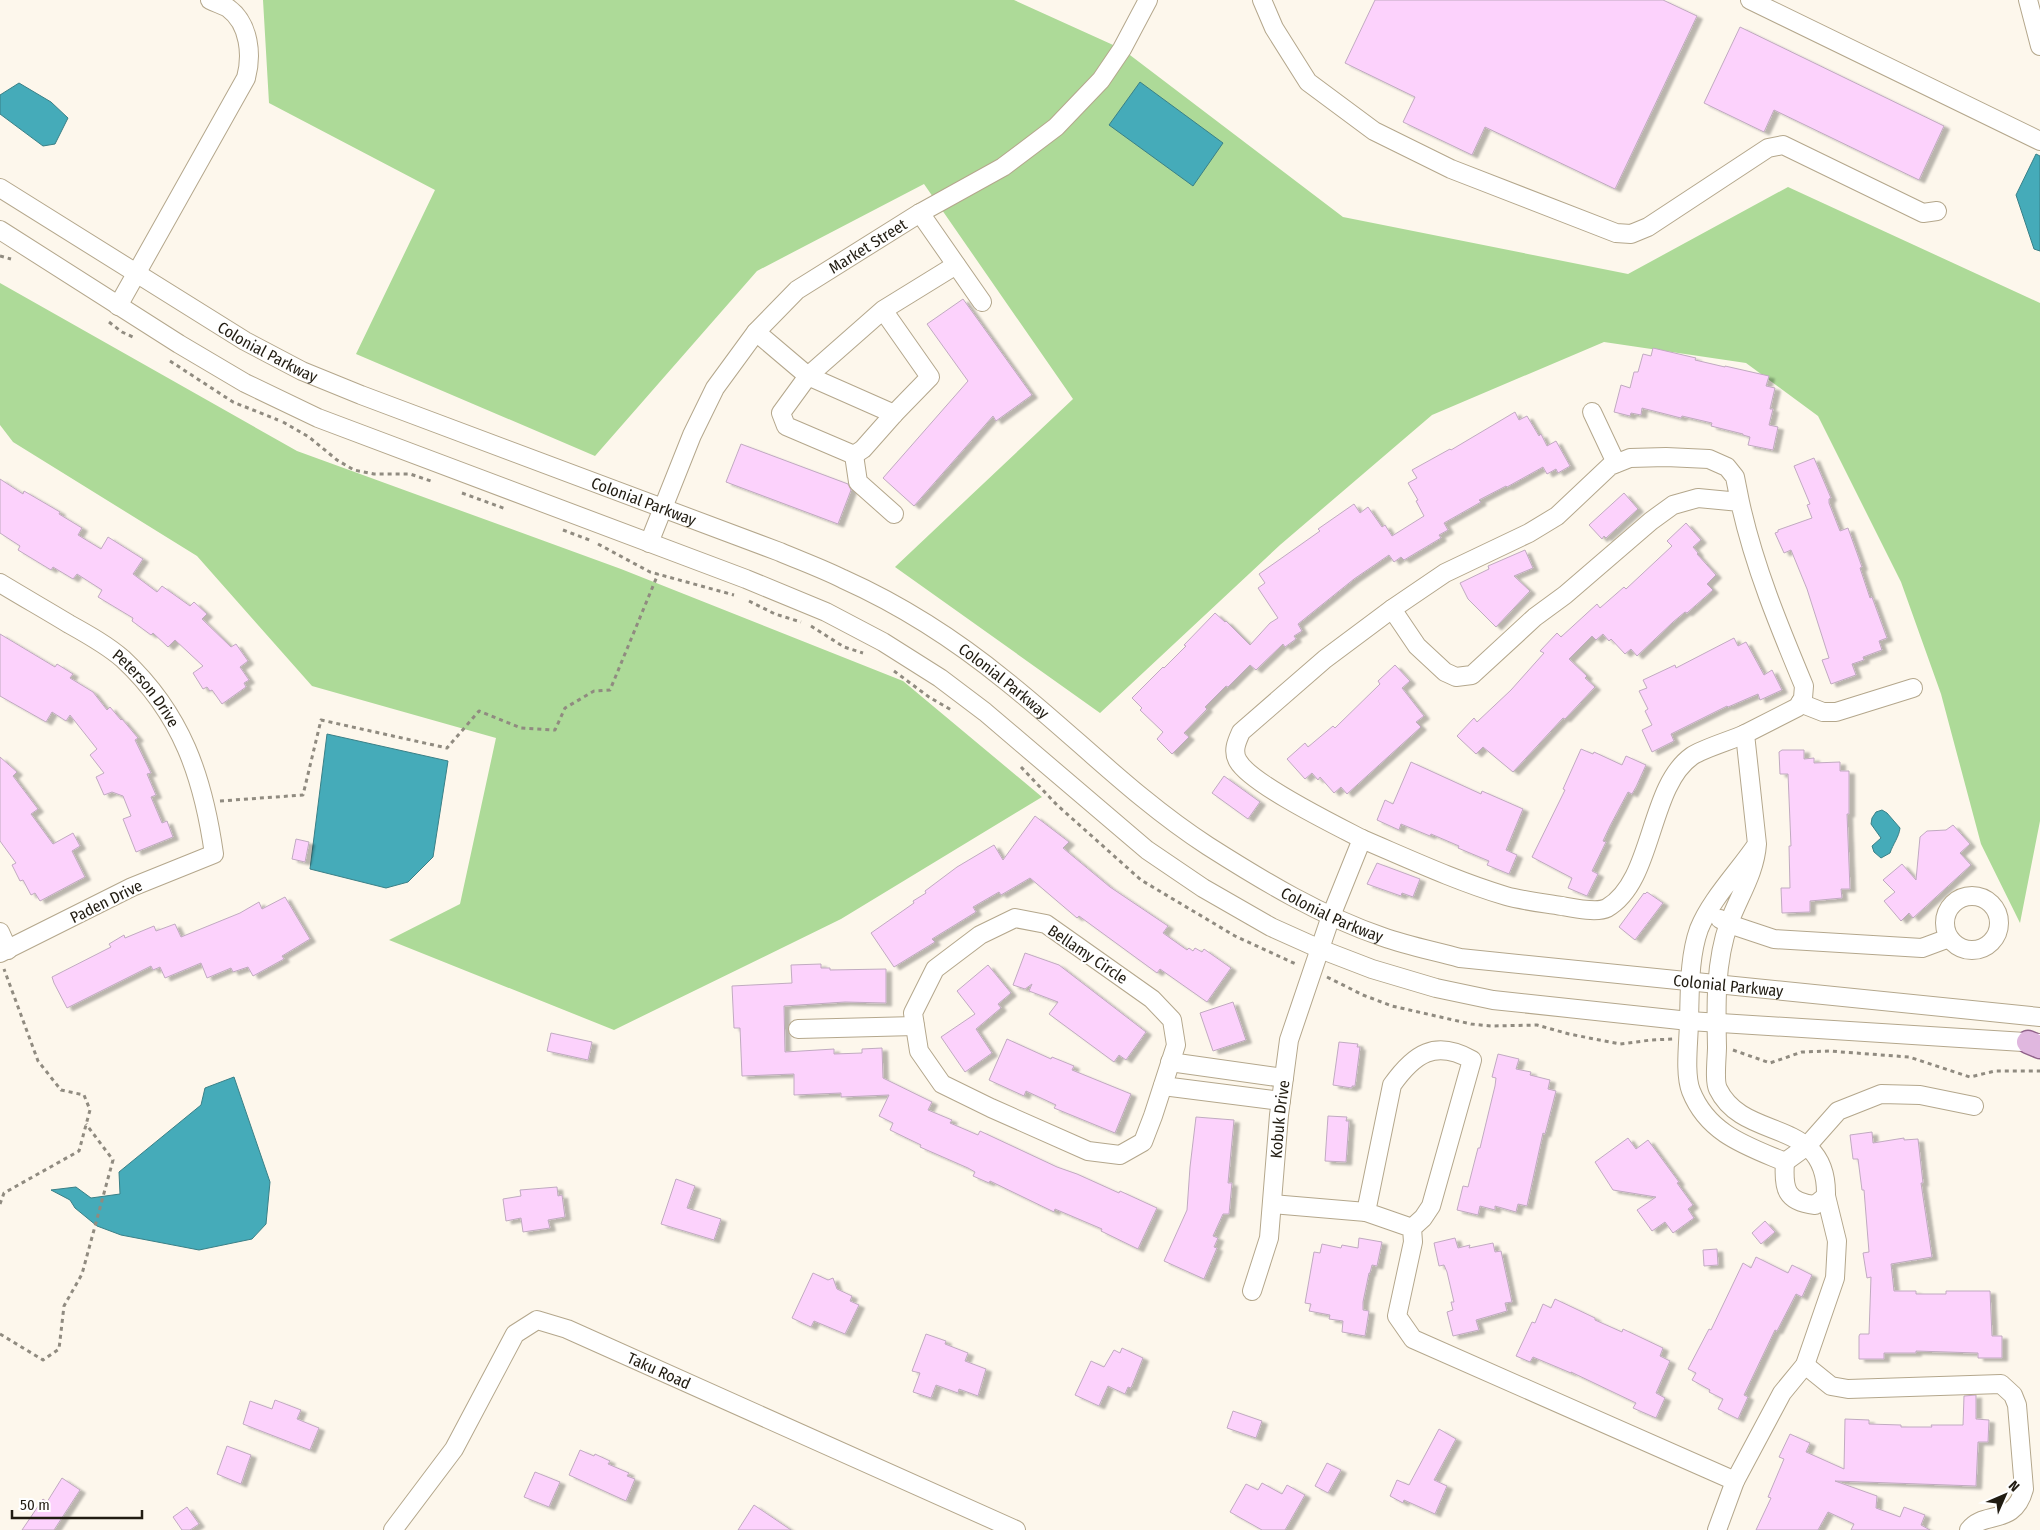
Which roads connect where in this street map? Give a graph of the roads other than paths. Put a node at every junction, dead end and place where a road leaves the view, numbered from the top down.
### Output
1 (210, 0) edge
2 (1148, 0) edge
3 (1262, 0) edge
4 (1750, 0) edge
5 (2028, 0) edge
6 (2040, 42) edge
7 (2038, 135) edge
8 (0, 188) edge
9 (1937, 211) dead end
10 (920, 213) junction
11 (0, 230) edge
12 (956, 265) junction
13 (137, 274) junction
14 (982, 302) dead end
15 (118, 306) junction
16 (883, 310) junction
17 (756, 332) junction
18 (808, 376) junction
19 (1592, 412) dead end
20 (894, 414) junction
21 (854, 455) junction
22 (1616, 463) junction
23 (1740, 502) junction
24 (662, 508) junction
25 (894, 514) dead end
26 (649, 543) junction
27 (0, 583) edge
28 (1392, 609) junction
29 (1913, 688) dead end
30 (1800, 703) junction
31 (1745, 734) junction
32 (1362, 839) junction
33 (1757, 844) junction
34 (214, 854) joint
35 (1709, 912) junction
36 (1331, 916) junction
37 (1729, 924) junction
38 (0, 932) edge
39 (1949, 938) dead end
40 (1320, 949) junction
41 (4, 956) edge
42 (1690, 983) junction
43 (1717, 985) junction
44 (2040, 1017) edge
45 (1689, 1021) junction
46 (1716, 1022) junction
47 (915, 1026) junction
48 (798, 1029) dead end
49 (2036, 1044) edge
50 (1170, 1062) junction
51 (1284, 1078) junction
52 (1163, 1086) junction
53 (1724, 1097) junction
54 (1281, 1100) junction
55 (1974, 1106) dead end
56 (1700, 1108) junction
57 (1752, 1121) junction
58 (1741, 1144) junction
59 (1807, 1146) junction
60 (1785, 1162) junction
61 (1826, 1196) junction
62 (1272, 1204) junction
63 (1366, 1212) junction
64 (1412, 1228) junction
65 (1252, 1291) dead end
66 (1806, 1364) junction
67 (1735, 1480) junction
68 (393, 1530) edge
69 (1016, 1530) edge
70 (1717, 1530) edge
71 (1969, 1530) edge

1 - 13 street
2 - 10 street, Market Street
3 - 9 street
4 - 7 street
5 - 6 street
8 - 13 street, Colonial Parkway
10 - 12 street
10 - 17 street, Market Street
11 - 15 street
12 - 14 street
12 - 16 street
13 - 15 street
13 - 24 street, Colonial Parkway
15 - 26 street
16 - 18 street
16 - 20 street
17 - 18 street
17 - 24 street, Market Street
18 - 20 street
18 - 21 street
19 - 22 street
20 - 21 street
21 - 25 street
22 - 23 street
22 - 28 street
23 - 28 street
23 - 30 street
24 - 26 street, Market Street
24 - 36 street, Colonial Parkway
26 - 40 street
27 - 34 street, Peterson Drive
28 - 32 street
29 - 30 street
30 - 31 street
31 - 32 street
31 - 33 street
32 - 36 street, Kobuk Drive
33 - 35 street
33 - 37 street
34 - 41 street, Paden Drive
35 - 37 street
35 - 42 street
36 - 40 street, Kobuk Drive
36 - 42 street, Colonial Parkway
37 - 39 street
37 - 43 street
38 - 41 street
40 - 45 street
40 - 51 street, Kobuk Drive
42 - 43 street, Colonial Parkway
42 - 45 street
43 - 44 street, Colonial Parkway
43 - 46 street
45 - 46 street
45 - 56 street
46 - 49 street
46 - 53 street
47 - 48 street
47 - 50 street, Bellamy Circle
47 - 52 street, Bellamy Circle
50 - 51 street
50 - 52 street, Bellamy Circle
51 - 54 street, Kobuk Drive
52 - 54 street
53 - 56 street
53 - 57 street
54 - 62 street, Kobuk Drive
55 - 59 street
56 - 58 street
57 - 58 street
57 - 59 street
58 - 60 street
59 - 60 street
59 - 61 street
60 - 61 street
61 - 66 street
62 - 63 street
62 - 65 street, Kobuk Drive
63 - 64 street
63 - 64 street
64 - 67 street
66 - 67 street
66 - 71 street
67 - 70 street
68 - 69 street, Taku Road

